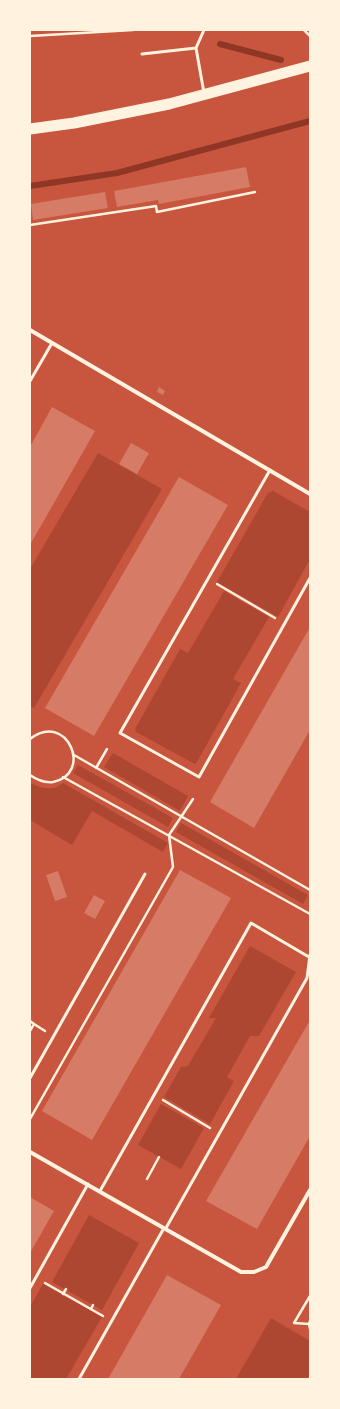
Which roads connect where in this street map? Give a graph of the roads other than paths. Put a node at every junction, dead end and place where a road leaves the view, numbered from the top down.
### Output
1 (204, 30) edge
2 (196, 48) junction
3 (142, 54) dead end
4 (310, 66) edge
5 (204, 94) junction
6 (30, 129) edge
7 (30, 330) edge
8 (52, 343) junction
9 (30, 382) edge
10 (270, 470) junction
11 (310, 494) edge
12 (310, 578) edge
13 (145, 874) dead end
14 (309, 956) edge
15 (30, 1078) edge
16 (30, 1152) edge
17 (88, 1184) junction
18 (310, 1190) edge
19 (100, 1191) junction
20 (165, 1228) junction
21 (30, 1288) edge
22 (79, 1379) edge

1 - 2 lane
2 - 3 lane
2 - 5 lane
4 - 5 highway
5 - 6 highway
7 - 8 street
8 - 9 lane
8 - 10 street
10 - 11 street
10 - 12 lane
13 - 15 lane
14 - 19 lane
14 - 20 lane
16 - 17 street
17 - 19 street
17 - 21 lane
18 - 20 street
19 - 20 street
20 - 22 lane

